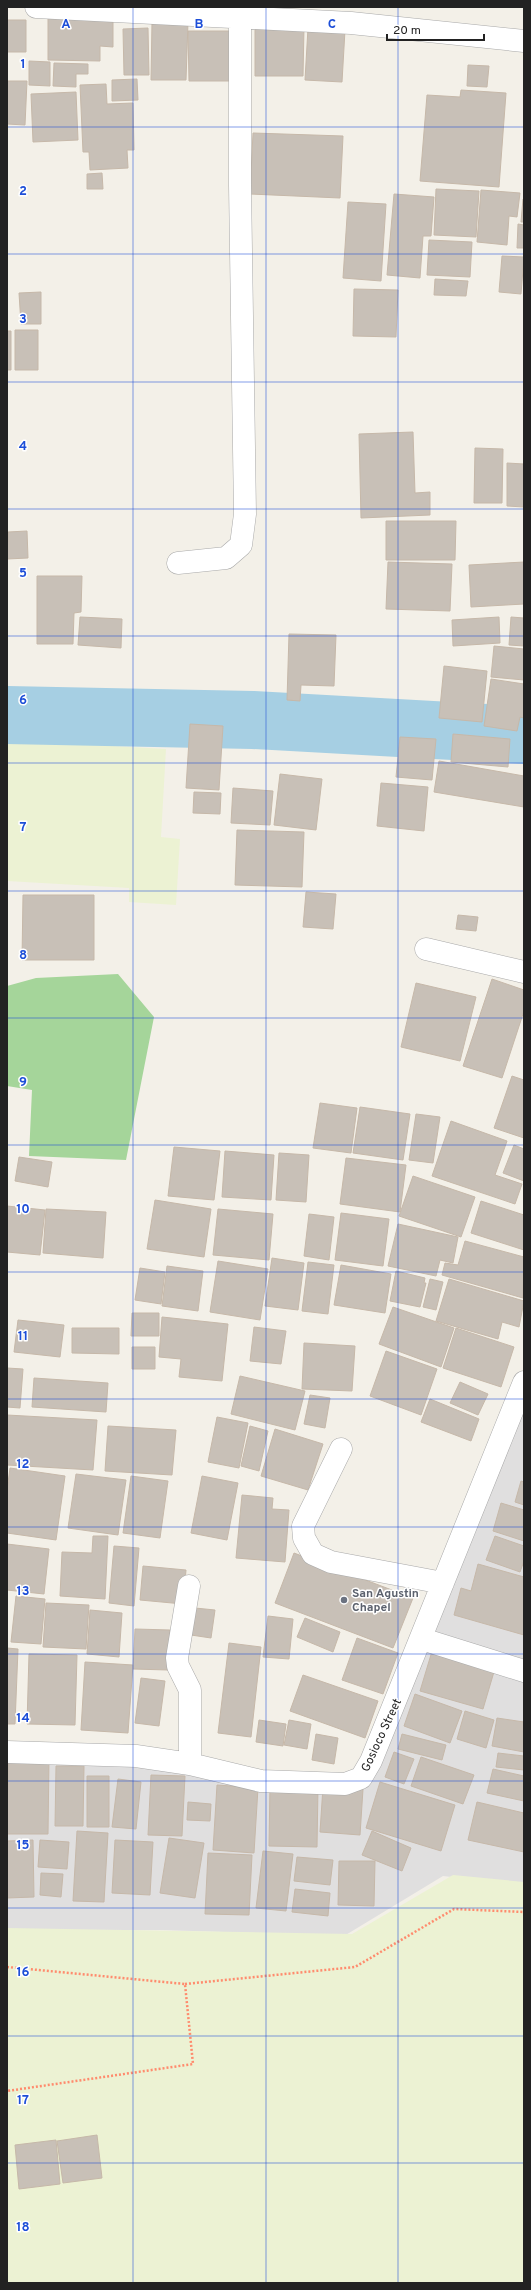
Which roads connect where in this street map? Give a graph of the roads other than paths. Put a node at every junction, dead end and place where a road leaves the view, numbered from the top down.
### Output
1 (36, 7) edge
2 (352, 15) edge
3 (240, 18) junction
4 (524, 41) edge
5 (178, 563) dead end
6 (426, 949) dead end
7 (524, 972) edge
8 (524, 1382) edge
9 (341, 1449) dead end
10 (443, 1583) junction
11 (189, 1586) dead end
12 (422, 1639) junction
13 (524, 1671) edge
14 (7, 1752) edge
15 (190, 1764) junction

1 - 3 street
2 - 3 street
2 - 4 street
3 - 5 street
6 - 7 street
8 - 10 street, Gosioco Street
9 - 10 street
10 - 12 street, Gosioco Street
11 - 15 street
12 - 13 street
12 - 15 street, Gosioco Street
14 - 15 street, Gosioco Street

